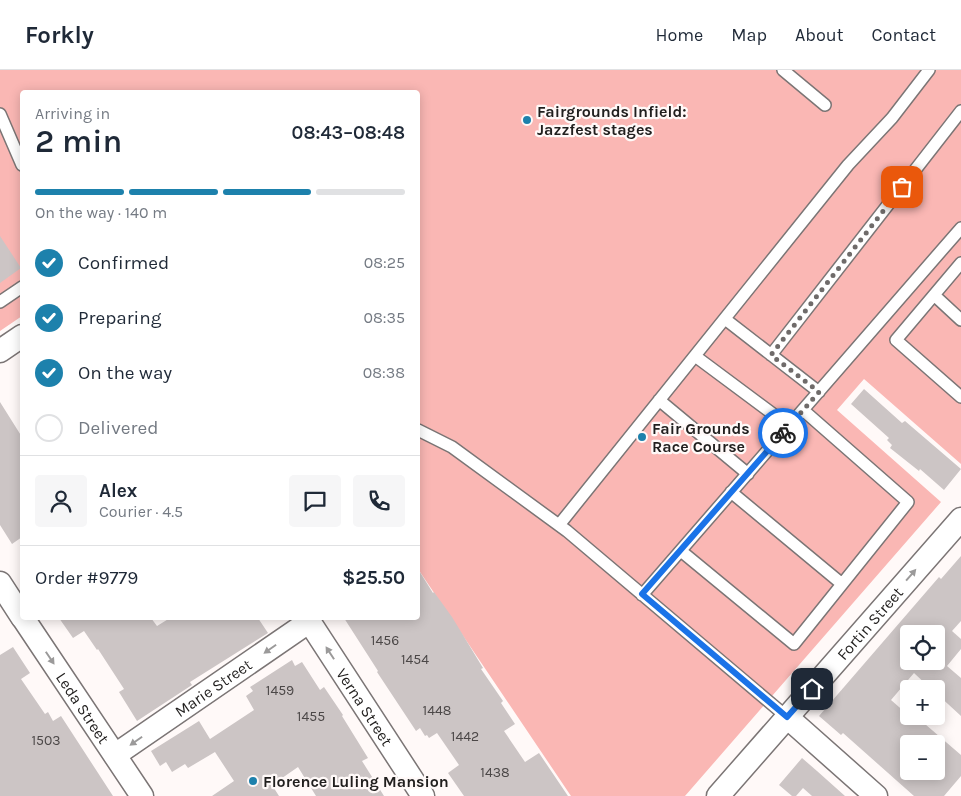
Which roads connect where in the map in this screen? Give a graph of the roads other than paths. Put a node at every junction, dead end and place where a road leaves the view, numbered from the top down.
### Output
1 (783, 70) edge
2 (929, 70) edge
3 (825, 106) dead end
4 (961, 111) edge
5 (0, 114) edge
6 (20, 160) edge
7 (961, 228) edge
8 (961, 263) edge
9 (20, 288) edge
10 (934, 295) junction
11 (0, 302) edge
12 (725, 319) junction
13 (961, 320) edge
14 (20, 337) edge
15 (0, 351) edge
16 (771, 355) junction
17 (695, 356) junction
18 (819, 392) junction
19 (961, 397) edge
20 (659, 400) junction
21 (803, 410) junction
22 (789, 426) junction
23 (420, 431) edge
24 (748, 474) junction
25 (732, 492) junction
26 (961, 518) edge
27 (559, 525) junction
28 (680, 551) junction
29 (0, 583) edge
30 (842, 584) junction
31 (642, 594) junction
32 (20, 613) edge
33 (25, 620) edge
34 (307, 620) edge
35 (309, 620) edge
36 (787, 717) junction
37 (115, 756) junction
38 (142, 796) edge
39 (424, 796) edge
40 (718, 796) edge
41 (876, 796) edge

1 - 3 lane
2 - 12 lane
4 - 16 lane
5 - 6 lane
7 - 18 lane
8 - 10 lane
9 - 11 lane
10 - 13 lane
10 - 19 lane
12 - 16 lane
12 - 17 lane
14 - 15 street
16 - 18 lane
17 - 20 lane
17 - 22 lane
18 - 21 lane
20 - 24 lane
20 - 27 lane
21 - 22 lane
21 - 30 lane
22 - 24 lane
23 - 27 lane
24 - 25 lane
25 - 28 lane
25 - 30 lane
36 -> 26 street, Fortin Street
27 - 31 lane
28 - 30 lane
28 - 31 lane
29 - 32 street, Leda Street
31 - 36 lane
33 -> 37 street, Leda Street
34 -> 37 street, Marie Street
39 -> 35 street, Verna Street
36 - 40 street, Fortin Street
36 - 41 street
37 - 38 street, Leda Street

